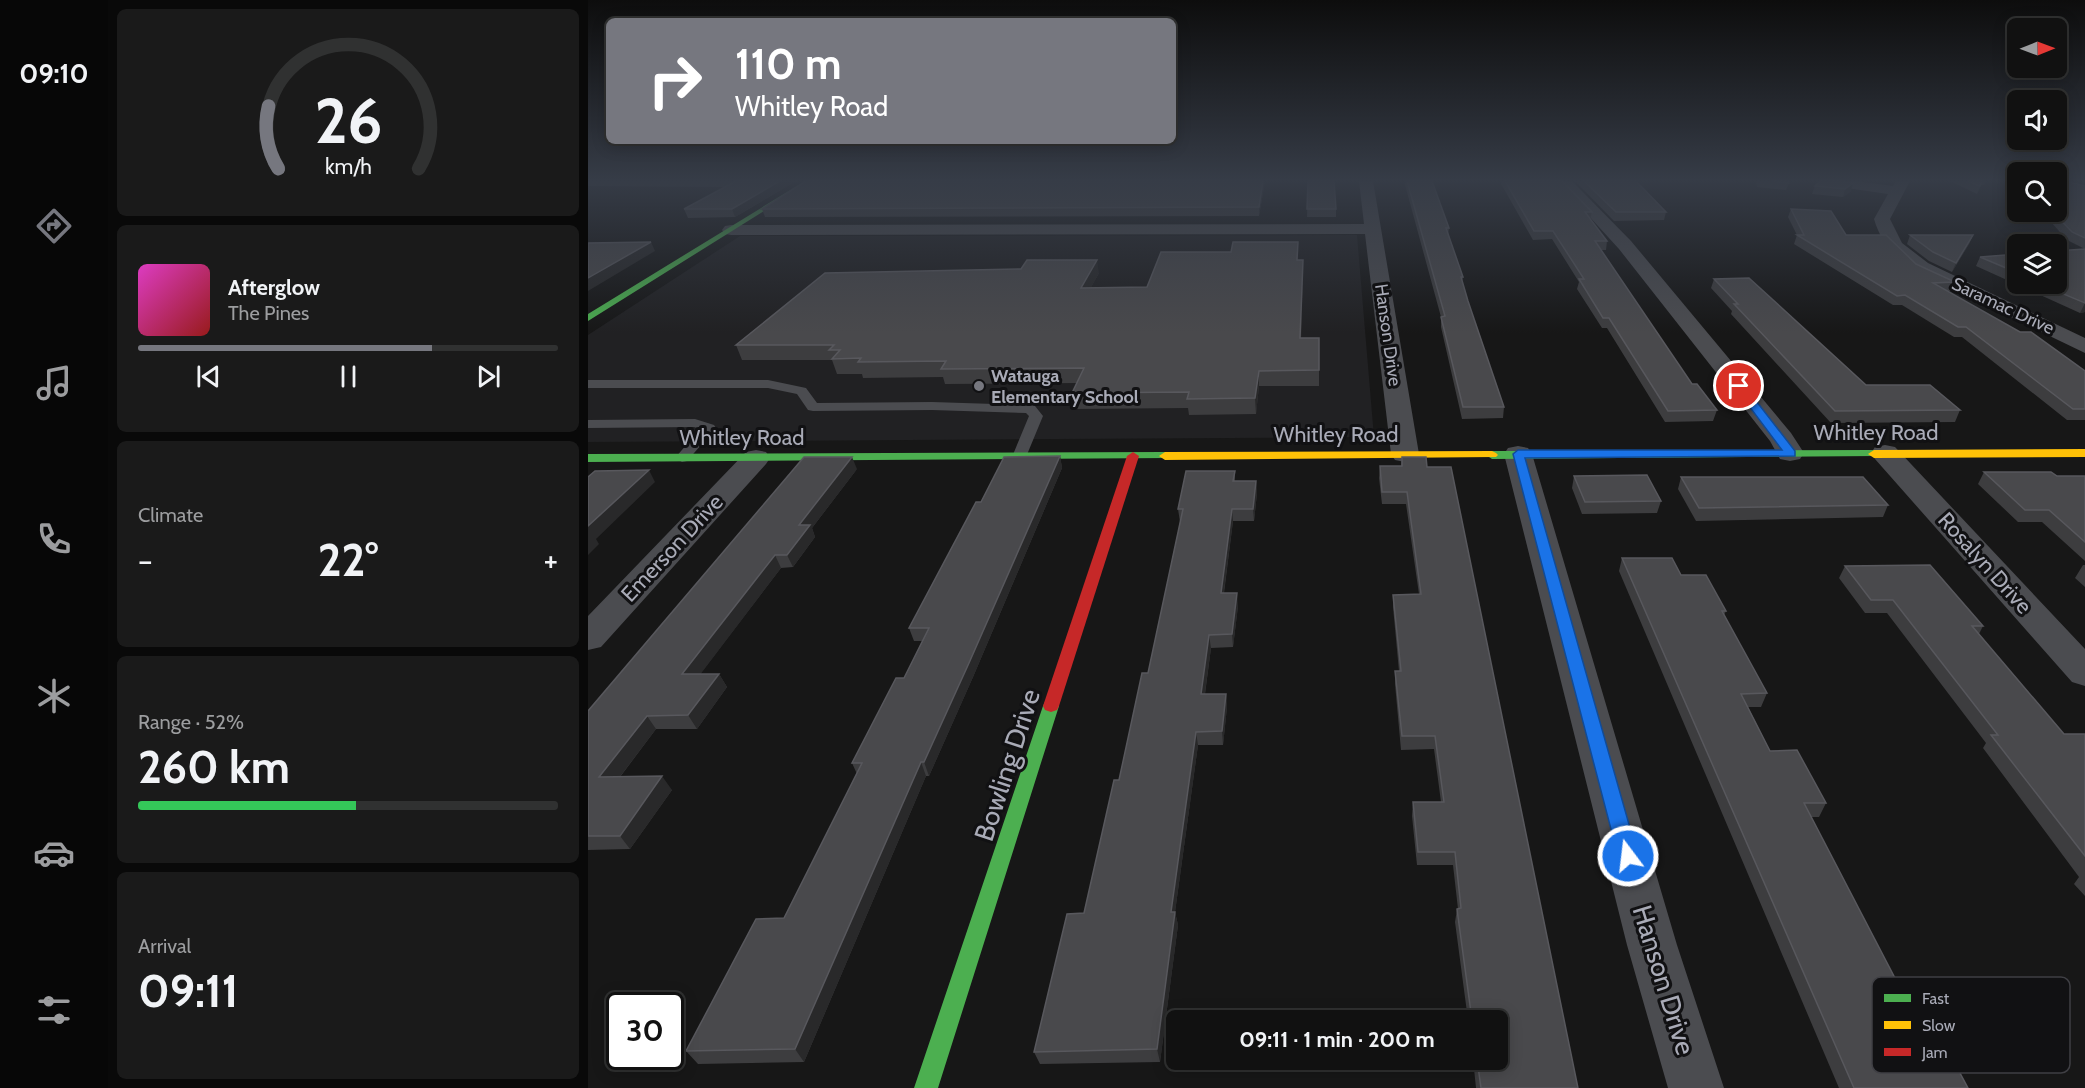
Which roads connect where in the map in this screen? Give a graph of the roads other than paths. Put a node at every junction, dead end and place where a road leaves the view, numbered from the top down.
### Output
1 (728, 232) edge
2 (1373, 232) edge
3 (1612, 232) edge
4 (1886, 232) edge
5 (588, 318) edge
6 (2085, 346) edge
7 (588, 384) edge
8 (588, 424) edge
9 (1790, 453) junction
10 (1886, 453) junction
11 (2085, 453) edge
12 (1405, 454) junction
13 (1518, 454) junction
14 (1132, 456) junction
15 (1019, 457) junction
16 (588, 458) edge
17 (682, 458) junction
18 (756, 458) junction
19 (588, 638) edge
20 (2085, 674) edge
21 (926, 1088) edge
22 (1696, 1088) edge

1 - 5 street
2 - 12 street, Hanson Drive
3 - 9 street
4 - 6 street, Saramac Drive
7 - 15 lane
8 - 17 lane
9 - 10 street, Whitley Road
9 - 13 street, Whitley Road
10 - 11 street, Whitley Road
10 - 20 street, Rosalyn Drive
12 - 13 street, Whitley Road
12 - 14 street, Whitley Road
13 - 22 street, Hanson Drive
14 - 15 street, Whitley Road
14 - 21 street, Bowling Drive
15 - 18 street, Whitley Road
16 - 17 street, Whitley Road
17 - 18 street, Whitley Road
18 - 19 street, Emerson Drive

